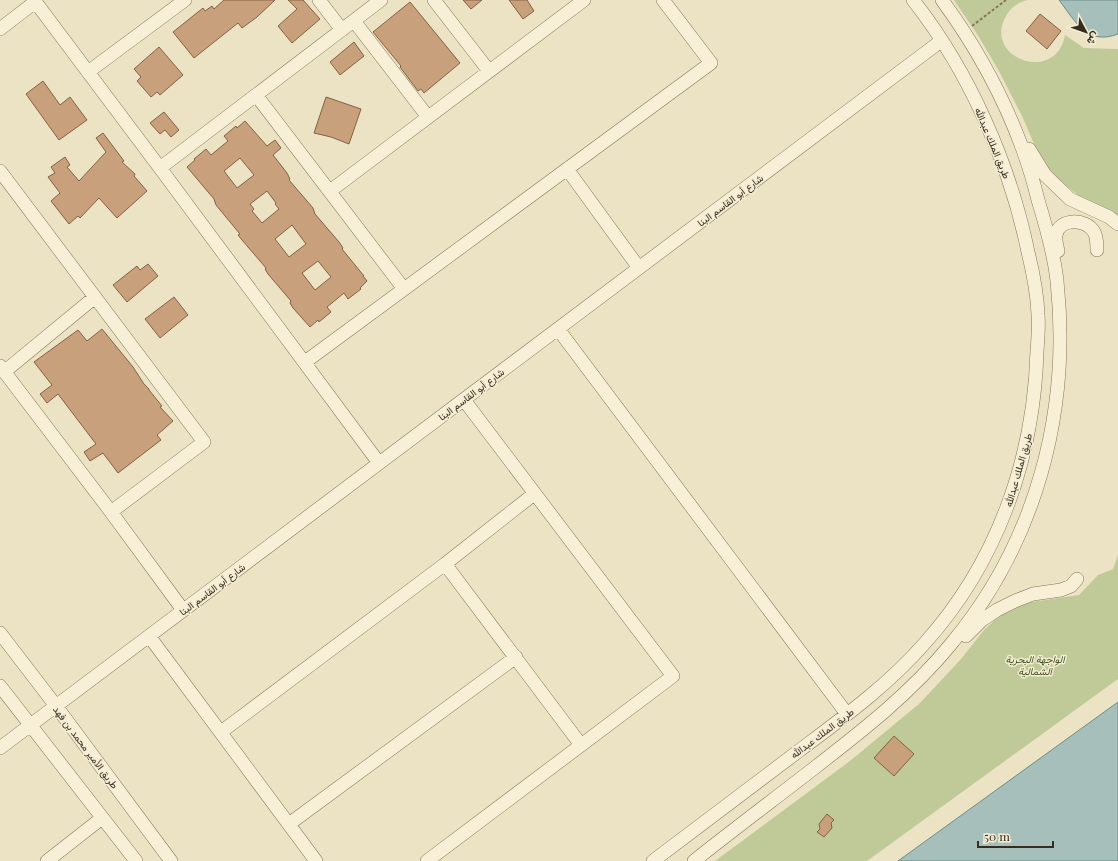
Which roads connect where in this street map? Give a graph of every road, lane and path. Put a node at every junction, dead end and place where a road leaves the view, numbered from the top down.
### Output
1 (183, 0) edge
2 (319, 0) edge
3 (381, 0) edge
4 (434, 0) edge
5 (584, 0) edge
6 (664, 0) edge
7 (913, 0) edge
8 (942, 0) edge
9 (1006, 0) edge
10 (35, 1) edge
11 (1003, 1) edge
12 (354, 21) junction
13 (0, 29) edge
14 (342, 30) junction
15 (964, 32) junction
16 (941, 41) junction
17 (489, 71) junction
18 (88, 72) junction
19 (256, 95) junction
20 (428, 117) junction
21 (1010, 120) junction
22 (160, 168) junction
23 (567, 169) junction
24 (0, 171) edge
25 (330, 191) junction
26 (1118, 224) edge
27 (1097, 250) dead end
28 (639, 268) junction
29 (404, 289) junction
30 (95, 297) junction
31 (558, 329) junction
32 (1060, 336) junction
33 (305, 362) junction
34 (2, 369) edge
35 (464, 400) junction
36 (379, 463) junction
37 (534, 494) junction
38 (111, 512) junction
39 (445, 564) junction
40 (1077, 579) dead end
41 (183, 610) junction
42 (0, 633) edge
43 (149, 636) junction
44 (516, 657) junction
45 (937, 661) junction
46 (0, 686) edge
47 (56, 706) junction
48 (847, 714) junction
49 (30, 725) junction
50 (221, 732) junction
51 (581, 745) junction
52 (0, 748) edge
53 (102, 818) junction
54 (289, 824) junction
55 (47, 861) edge
56 (136, 861) edge
57 (171, 861) edge
58 (316, 861) edge
59 (426, 861) edge
60 (653, 861) edge
61 (694, 861) edge

1 - 18 street
2 - 14 street
3 - 12 street
4 - 17 street
5 - 17 street
6 - 23 street
7 - 16 street, طريق الملك عبدالله
8 - 15 street
9 - 11 path
10 - 13 street
10 - 18 street
11 - 15 path
12 - 14 street
12 - 20 street
14 - 19 street
15 - 21 street
16 - 28 street, شارع أبو القاسم البنا
16 - 48 street, طريق الملك عبدالله
17 - 20 street
18 - 22 street
19 - 22 street
19 - 25 street
20 - 25 street
21 - 26 street
21 - 32 street
22 - 33 street
23 - 28 street
23 - 29 street
24 - 30 street
25 - 29 street
27 - 32 street
28 - 31 street, شارع أبو القاسم البنا
29 - 33 street
30 - 34 street
30 - 38 street
31 - 35 street, شارع أبو القاسم البنا
31 - 48 street
32 - 45 street
33 - 36 street
34 - 38 street
35 - 36 street, شارع أبو القاسم البنا
35 - 37 street
36 - 41 street, شارع أبو القاسم البنا
37 - 39 street
37 - 51 street
38 - 41 street
39 - 44 street
39 - 50 street
40 - 45 street
41 - 43 street, شارع أبو القاسم البنا
42 - 47 street, طريق الأمير محمد بن فهد
43 - 47 street, شارع أبو القاسم البنا
43 - 50 street
44 - 51 street
44 - 54 street
45 - 61 street
46 - 49 street
47 - 49 street, شارع أبو القاسم البنا
47 - 57 street, طريق الأمير محمد بن فهد
48 - 60 street, طريق الملك عبدالله
49 - 52 street, شارع أبو القاسم البنا
49 - 53 street
50 - 54 street
51 - 59 street
53 - 55 street
53 - 56 street
54 - 58 street

